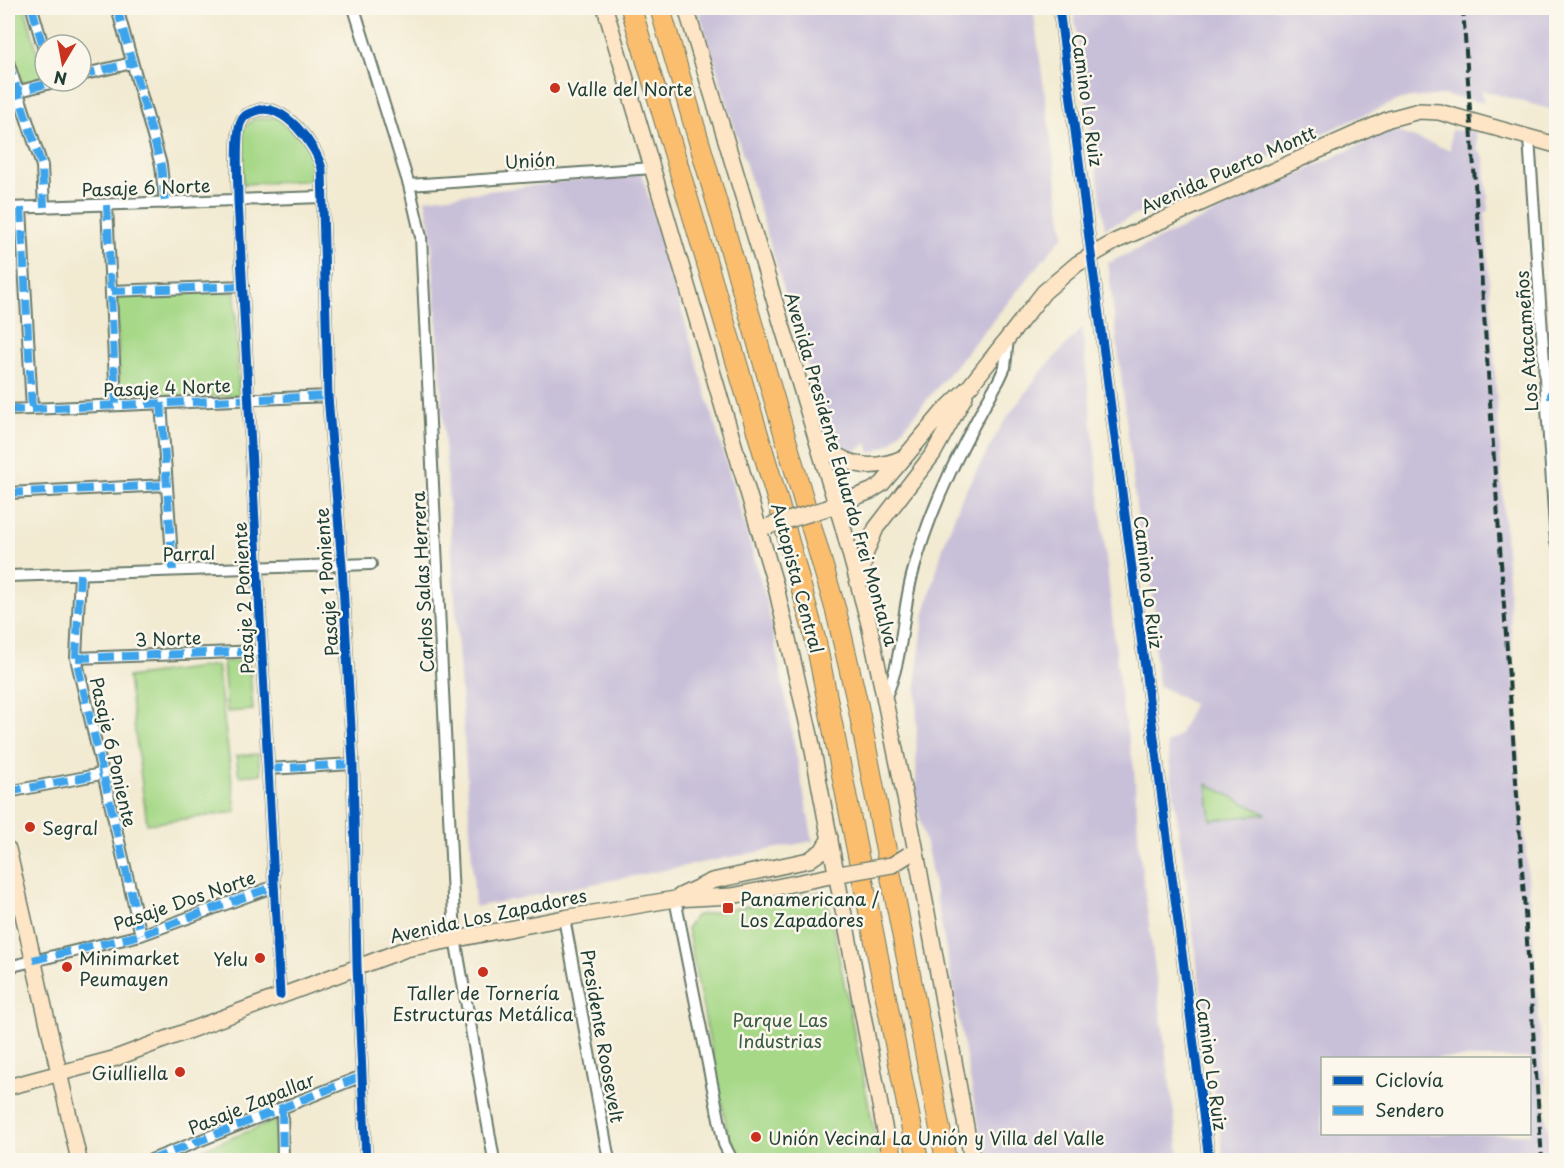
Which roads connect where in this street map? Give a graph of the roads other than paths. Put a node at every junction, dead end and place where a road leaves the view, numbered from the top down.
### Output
1 (32, 8) edge
2 (117, 8) edge
3 (354, 8) edge
4 (605, 8) edge
5 (631, 8) edge
6 (660, 8) edge
7 (686, 8) edge
8 (1059, 8) edge
9 (39, 33) edge
10 (8, 62) edge
11 (132, 63) junction
12 (93, 72) edge
13 (33, 87) edge
14 (12, 93) edge
15 (1529, 138) junction
16 (1557, 145) edge
17 (653, 168) junction
18 (409, 185) junction
19 (322, 197) junction
20 (238, 200) junction
21 (165, 203) junction
22 (107, 205) junction
23 (44, 207) junction
24 (8, 208) edge
25 (21, 208) junction
26 (1093, 253) junction
27 (243, 286) junction
28 (111, 291) junction
29 (1008, 337) junction
30 (970, 386) junction
31 (1552, 395) edge
32 (328, 396) junction
33 (249, 400) junction
34 (161, 403) junction
35 (116, 405) junction
36 (32, 409) junction
37 (8, 410) edge
38 (815, 436) junction
39 (908, 456) junction
40 (167, 486) junction
41 (1555, 487) edge
42 (8, 493) edge
43 (830, 507) junction
44 (765, 527) junction
45 (1557, 542) edge
46 (371, 564) dead end
47 (342, 565) junction
48 (258, 568) junction
49 (172, 570) junction
50 (80, 574) junction
51 (8, 576) edge
52 (859, 584) junction
53 (262, 651) junction
54 (76, 658) junction
55 (885, 698) junction
56 (353, 764) junction
57 (268, 769) junction
58 (101, 774) junction
59 (8, 792) edge
60 (830, 838) junction
61 (911, 848) junction
62 (8, 849) edge
63 (842, 874) junction
64 (275, 886) junction
65 (12, 892) edge
66 (675, 899) junction
67 (564, 918) junction
68 (141, 935) junction
69 (455, 938) junction
70 (33, 960) junction
71 (357, 966) junction
72 (8, 967) edge
73 (280, 995) junction
74 (59, 1074) junction
75 (362, 1076) junction
76 (8, 1087) edge
77 (282, 1108) junction
78 (184, 1148) junction
79 (891, 1156) edge
80 (79, 1161) edge
81 (151, 1161) edge
82 (187, 1161) edge
83 (283, 1161) edge
84 (366, 1161) edge
85 (494, 1161) edge
86 (609, 1161) edge
87 (732, 1161) edge
88 (918, 1161) edge
89 (946, 1161) edge
90 (972, 1161) edge
91 (1209, 1161) edge

1 - 9 street
2 - 11 street
3 - 18 street, Carlos Salas Herrera
4 - 17 main road
5 - 88 highway, Autopista Central
6 - 89 highway, Autopista Central
7 - 38 main road, Avenida Presidente Eduardo Frei Montalva
8 - 26 street, Camino Lo Ruiz
10 - 14 street
11 - 12 street
11 - 21 street
13 - 14 street
14 - 23 street
15 - 16 main road, Avenida Puerto Montt
15 - 26 main road, Avenida Puerto Montt
15 - 31 street, Los Atacameños
17 - 18 street, Unión
17 - 44 main road
18 - 69 street, Carlos Salas Herrera
19 - 20 street, Pasaje 6 Norte
19 - 20 street, Pasaje 1 Poniente
19 - 32 street, Pasaje 1 Poniente
20 - 21 street, Pasaje 6 Norte
20 - 27 street, Pasaje 2 Poniente
21 - 22 street, Pasaje 6 Norte
22 - 23 street, Pasaje 6 Norte
22 - 28 street
23 - 25 street, Pasaje 6 Norte
24 - 25 street, Pasaje 6 Norte
25 - 36 street
26 - 29 main road, Avenida Puerto Montt
26 - 91 street, Camino Lo Ruiz
27 - 28 street
27 - 33 street, Pasaje 2 Poniente
28 - 35 street
29 - 30 main road, Avenida Puerto Montt
29 - 55 street
30 - 39 main road, Avenida Puerto Montt
30 - 52 main road, Avenida Puerto Montt
31 - 41 street, Los Atacameños
32 - 33 street, Pasaje 4 Norte
32 - 47 street, Pasaje 1 Poniente
33 - 34 street, Pasaje 4 Norte
33 - 48 street, Pasaje 2 Poniente
34 - 35 street, Pasaje 4 Norte
34 - 40 street
35 - 36 street, Pasaje 4 Norte
36 - 37 street, Pasaje 4 Norte
38 - 39 main road
38 - 43 main road, Avenida Presidente Eduardo Frei Montalva
39 - 43 main road, Avenida Puerto Montt
40 - 42 street
40 - 49 street
41 - 45 street, Los Atacameños
43 - 44 main road, Avenida Puerto Montt, bridge
43 - 52 main road, Avenida Presidente Eduardo Frei Montalva
44 - 60 main road
46 - 47 street, Parral
47 - 48 street, Parral
47 - 56 street, Pasaje 1 Poniente
48 - 49 street, Parral
48 - 53 street, Pasaje 2 Poniente
49 - 50 street, Parral
50 - 51 street, Parral
50 - 54 street, Pasaje 6 Poniente
52 - 55 main road, Avenida Presidente Eduardo Frei Montalva
53 - 54 street, 3 Norte
53 - 57 street, Pasaje 2 Poniente
54 - 58 street, Pasaje 6 Poniente
55 - 61 main road, Avenida Presidente Eduardo Frei Montalva
56 - 57 street
56 - 71 street, Pasaje 1 Poniente
57 - 64 street, Pasaje 2 Poniente
58 - 59 street
58 - 68 street, Pasaje 6 Poniente
60 - 63 main road
60 - 66 main road, Avenida Los Zapadores
61 - 63 main road, Avenida Los Zapadores, bridge
61 - 90 main road, Avenida Presidente Eduardo Frei Montalva
62 - 65 main road
63 - 66 main road, Avenida Los Zapadores
63 - 79 main road
64 - 68 street, Pasaje Dos Norte
64 - 73 street, Pasaje 2 Poniente
65 - 70 main road
66 - 67 main road, Avenida Los Zapadores
66 - 87 street
67 - 69 main road, Avenida Los Zapadores
67 - 86 street, Presidente Roosevelt
68 - 70 street, Pasaje Dos Norte
69 - 71 main road, Avenida Los Zapadores
69 - 85 street, Carlos Salas Herrera
70 - 72 street, Pasaje Dos Norte
70 - 74 main road
71 - 73 main road, Avenida Los Zapadores
71 - 75 street, Pasaje 1 Poniente
73 - 74 main road, Avenida Los Zapadores
74 - 76 main road, Avenida Los Zapadores
74 - 80 main road
75 - 77 street, Pasaje Zapallar
75 - 84 street, Pasaje 1 Poniente
77 - 78 street, Pasaje Zapallar
77 - 83 street
78 - 81 street, Pasaje Zapallar
78 - 82 street

